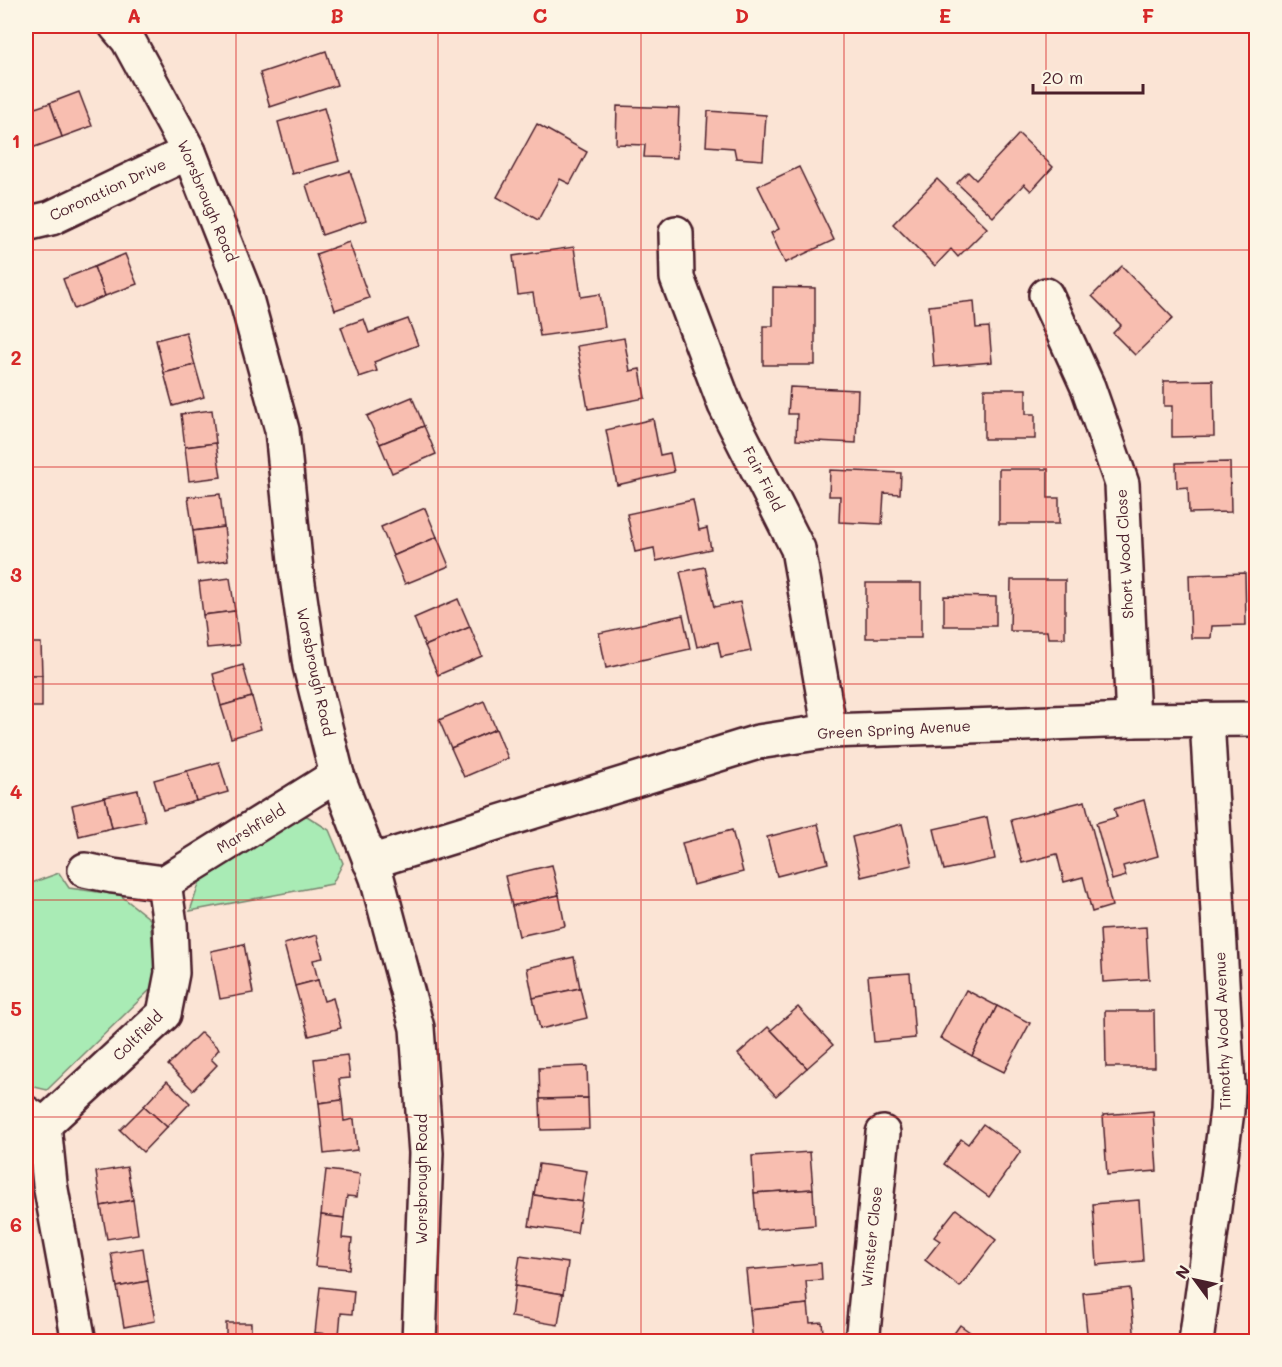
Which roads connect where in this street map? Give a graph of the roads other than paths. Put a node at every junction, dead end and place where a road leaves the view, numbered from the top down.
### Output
1 (116, 26) edge
2 (189, 152) junction
3 (26, 225) edge
4 (676, 233) dead end
5 (1046, 295) dead end
6 (1207, 719) junction
7 (1257, 719) edge
8 (1133, 720) junction
9 (830, 731) junction
10 (338, 775) junction
11 (370, 862) junction
12 (85, 870) dead end
13 (164, 883) junction
14 (34, 1119) edge
15 (883, 1133) dead end
16 (79, 1341) edge
17 (419, 1341) edge
18 (862, 1341) edge
19 (1196, 1341) edge

1 - 2 street, Worsbrough Road
2 - 3 street, Coronation Drive
2 - 10 street, Worsbrough Road
4 - 9 street, Fair Field
5 - 8 street, Short Wood Close
6 - 7 street, Green Spring Avenue
6 - 8 street, Green Spring Avenue
6 - 19 street, Timothy Wood Avenue
8 - 9 street, Green Spring Avenue
9 - 11 street, Green Spring Avenue
10 - 11 street, Worsbrough Road
10 - 13 street, Marshfield
11 - 17 street, Worsbrough Road
12 - 13 street
13 - 14 street, Coltfield
14 - 16 street, Coltfield
15 - 18 street, Winster Close

